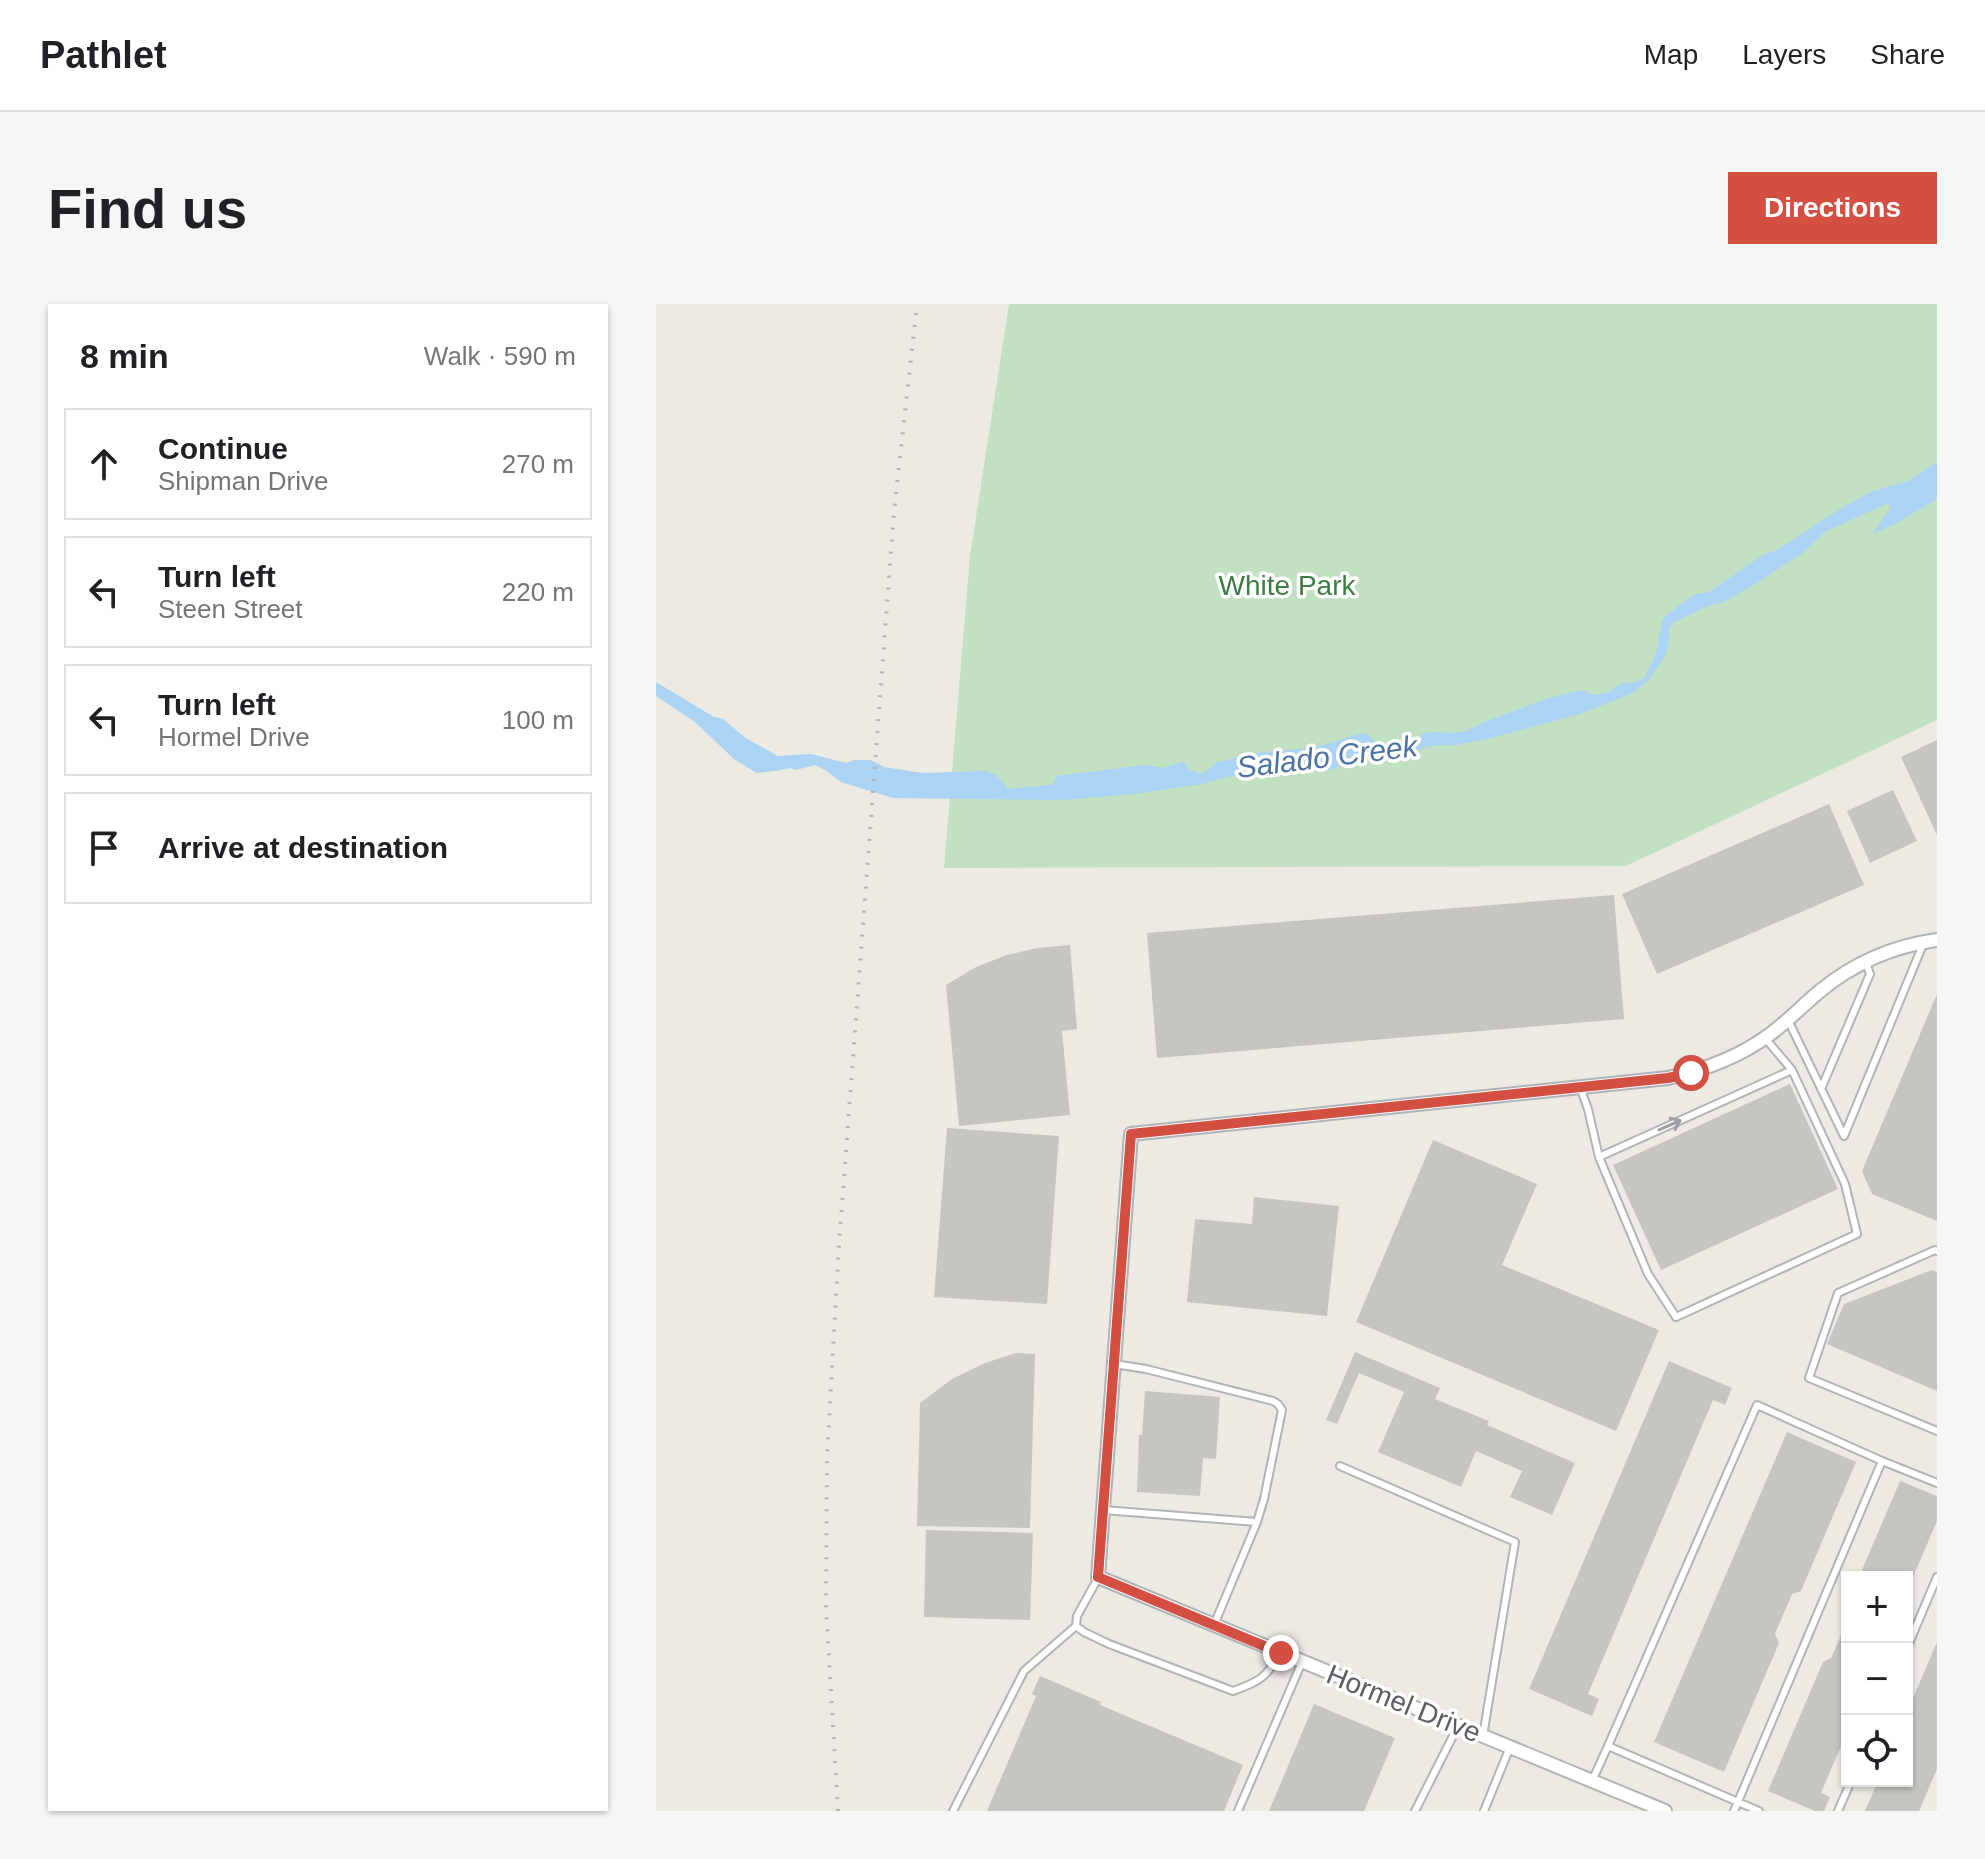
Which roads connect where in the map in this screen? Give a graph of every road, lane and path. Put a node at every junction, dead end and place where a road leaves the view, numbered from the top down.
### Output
1 (1931, 941) edge
2 (1866, 962) junction
3 (1788, 1020) junction
4 (1765, 1038) junction
5 (1792, 1070) junction
6 (1580, 1087) junction
7 (1821, 1089) junction
8 (1599, 1157) junction
9 (1937, 1251) edge
10 (1114, 1364) junction
11 (1937, 1431) edge
12 (1882, 1461) junction
13 (1340, 1466) dead end
14 (1937, 1483) edge
15 (1103, 1510) junction
16 (1257, 1522) junction
17 (1098, 1577) junction
18 (1937, 1577) edge
19 (1214, 1625) junction
20 (1076, 1626) junction
21 (1909, 1643) edge
22 (1281, 1653) junction
23 (1302, 1662) junction
24 (1458, 1726) junction
25 (1483, 1736) junction
26 (1608, 1746) junction
27 (1510, 1747) junction
28 (1592, 1781) junction
29 (1848, 1787) edge
30 (1738, 1802) junction
31 (953, 1811) edge
32 (1238, 1811) edge
33 (1415, 1811) edge
34 (1484, 1811) edge
35 (1665, 1811) edge
36 (1734, 1811) edge
37 (1759, 1811) edge
38 (1838, 1811) edge

1 - 2 street
1 - 7 lane
2 - 3 street
2 - 7 lane
3 - 4 street
3 - 7 lane
4 - 5 lane
4 - 6 street
8 -> 5 lane
5 - 8 lane
6 - 8 lane
6 - 10 street
9 - 11 lane
10 - 15 street
10 - 16 lane
12 - 14 lane
12 - 26 lane
12 - 30 lane
13 - 25 lane
15 - 16 lane
15 - 17 street
16 - 19 lane
17 - 19 street, Hormel Drive
17 - 20 lane
18 - 21 lane
19 - 22 street, Hormel Drive
20 - 22 lane
20 - 31 lane
22 - 23 street, Hormel Drive
23 - 24 street, Hormel Drive
23 - 32 lane
24 - 25 street, Hormel Drive
24 - 33 lane
25 - 27 street, Hormel Drive
26 - 28 lane
26 - 30 lane
27 - 28 street, Hormel Drive
27 - 34 lane
28 - 35 street, Hormel Drive
29 - 38 lane
30 - 36 lane
30 - 37 lane

